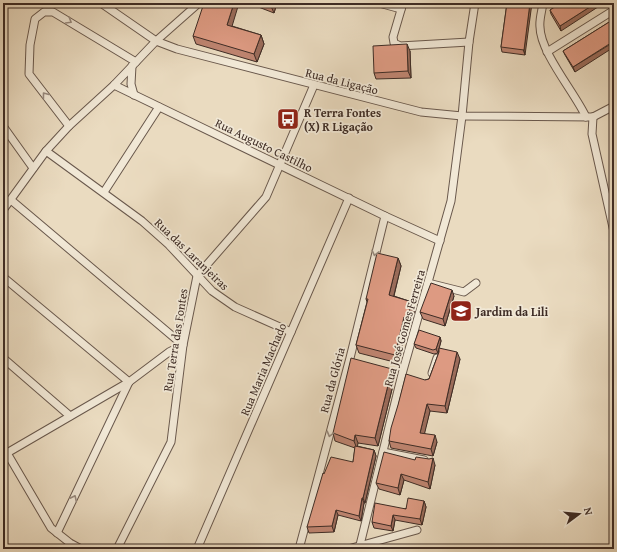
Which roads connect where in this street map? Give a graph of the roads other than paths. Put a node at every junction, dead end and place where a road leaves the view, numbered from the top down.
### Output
1 (101, 3) edge
2 (199, 3) edge
3 (380, 3) edge
4 (475, 3) edge
5 (543, 3) edge
6 (402, 6) edge
7 (614, 10) edge
8 (156, 41) junction
9 (469, 42) junction
10 (547, 52) junction
11 (134, 64) junction
12 (114, 85) junction
13 (314, 85) junction
14 (134, 95) junction
15 (614, 106) edge
16 (159, 107) junction
17 (462, 116) junction
18 (590, 117) junction
19 (3, 126) edge
20 (69, 126) junction
21 (46, 151) junction
22 (280, 165) junction
23 (33, 168) junction
24 (104, 192) junction
25 (349, 198) junction
26 (11, 200) junction
27 (3, 210) edge
28 (385, 216) junction
29 (614, 232) edge
30 (440, 241) junction
31 (197, 276) junction
32 (3, 277) edge
33 (428, 282) junction
34 (476, 282) dead end
35 (291, 332) junction
36 (183, 345) junction
37 (3, 358) edge
38 (350, 358) junction
39 (437, 358) edge
40 (357, 360) edge
41 (129, 382) junction
42 (429, 382) edge
43 (110, 393) junction
44 (120, 403) junction
45 (70, 416) junction
46 (5, 451) edge
47 (383, 452) junction
48 (432, 461) edge
49 (417, 530) dead end
50 (57, 533) junction
51 (360, 547) edge
52 (81, 549) edge
53 (117, 549) edge
54 (197, 549) edge
55 (299, 549) edge
56 (348, 549) edge

1 - 8 street, Rua da Ligação
2 - 8 street
3 - 6 street
4 - 9 street, Rua José Gomes Ferreira
5 - 10 street
6 - 9 street
7 - 10 street
8 - 11 street
8 - 13 street, Rua da Ligação
9 - 17 street, Rua José Gomes Ferreira
10 - 18 street
11 - 12 street
11 - 14 street
20 -> 11 street
12 - 14 street, Rua Augusto Castilho
12 - 20 street
13 - 17 street, Rua da Ligação
13 - 22 street, Rua Terra das Fontes
14 - 16 street, Rua Augusto Castilho
15 - 18 street
16 - 22 street, Rua Augusto Castilho
16 - 24 street
17 - 18 street, Rua da Ligação
17 - 30 street, Rua José Gomes Ferreira
18 - 29 street
19 - 23 street
20 - 21 street
21 - 23 street
21 - 24 street, Rua das Laranjeiras
22 - 25 street, Rua Augusto Castilho
22 - 31 street, Rua Terra das Fontes
23 - 26 street
24 - 31 street, Rua das Laranjeiras
25 - 28 street, Rua Augusto Castilho
25 - 35 street, Rua Maria Machado
26 - 27 street
26 - 36 street
28 - 30 street, Rua Augusto Castilho
28 -> 38 street, Rua da Glória
30 - 33 street, Rua José Gomes Ferreira
31 - 35 street, Rua das Laranjeiras
31 - 36 street, Rua Terra das Fontes
32 - 41 street
33 - 34 street
33 - 47 street, Rua José Gomes Ferreira
35 - 54 street, Rua Maria Machado
36 - 41 street
36 - 53 street, Rua Terra das Fontes
37 - 45 street
38 - 40 street
38 -> 55 street, Rua da Glória
39 - 42 street
41 - 43 street
41 - 44 street
43 - 44 street
43 - 45 street
50 -> 44 street
45 - 46 street
46 - 50 street
47 - 48 street
47 - 51 street, Rua José Gomes Ferreira
49 - 51 street
50 - 52 street
51 - 56 street

